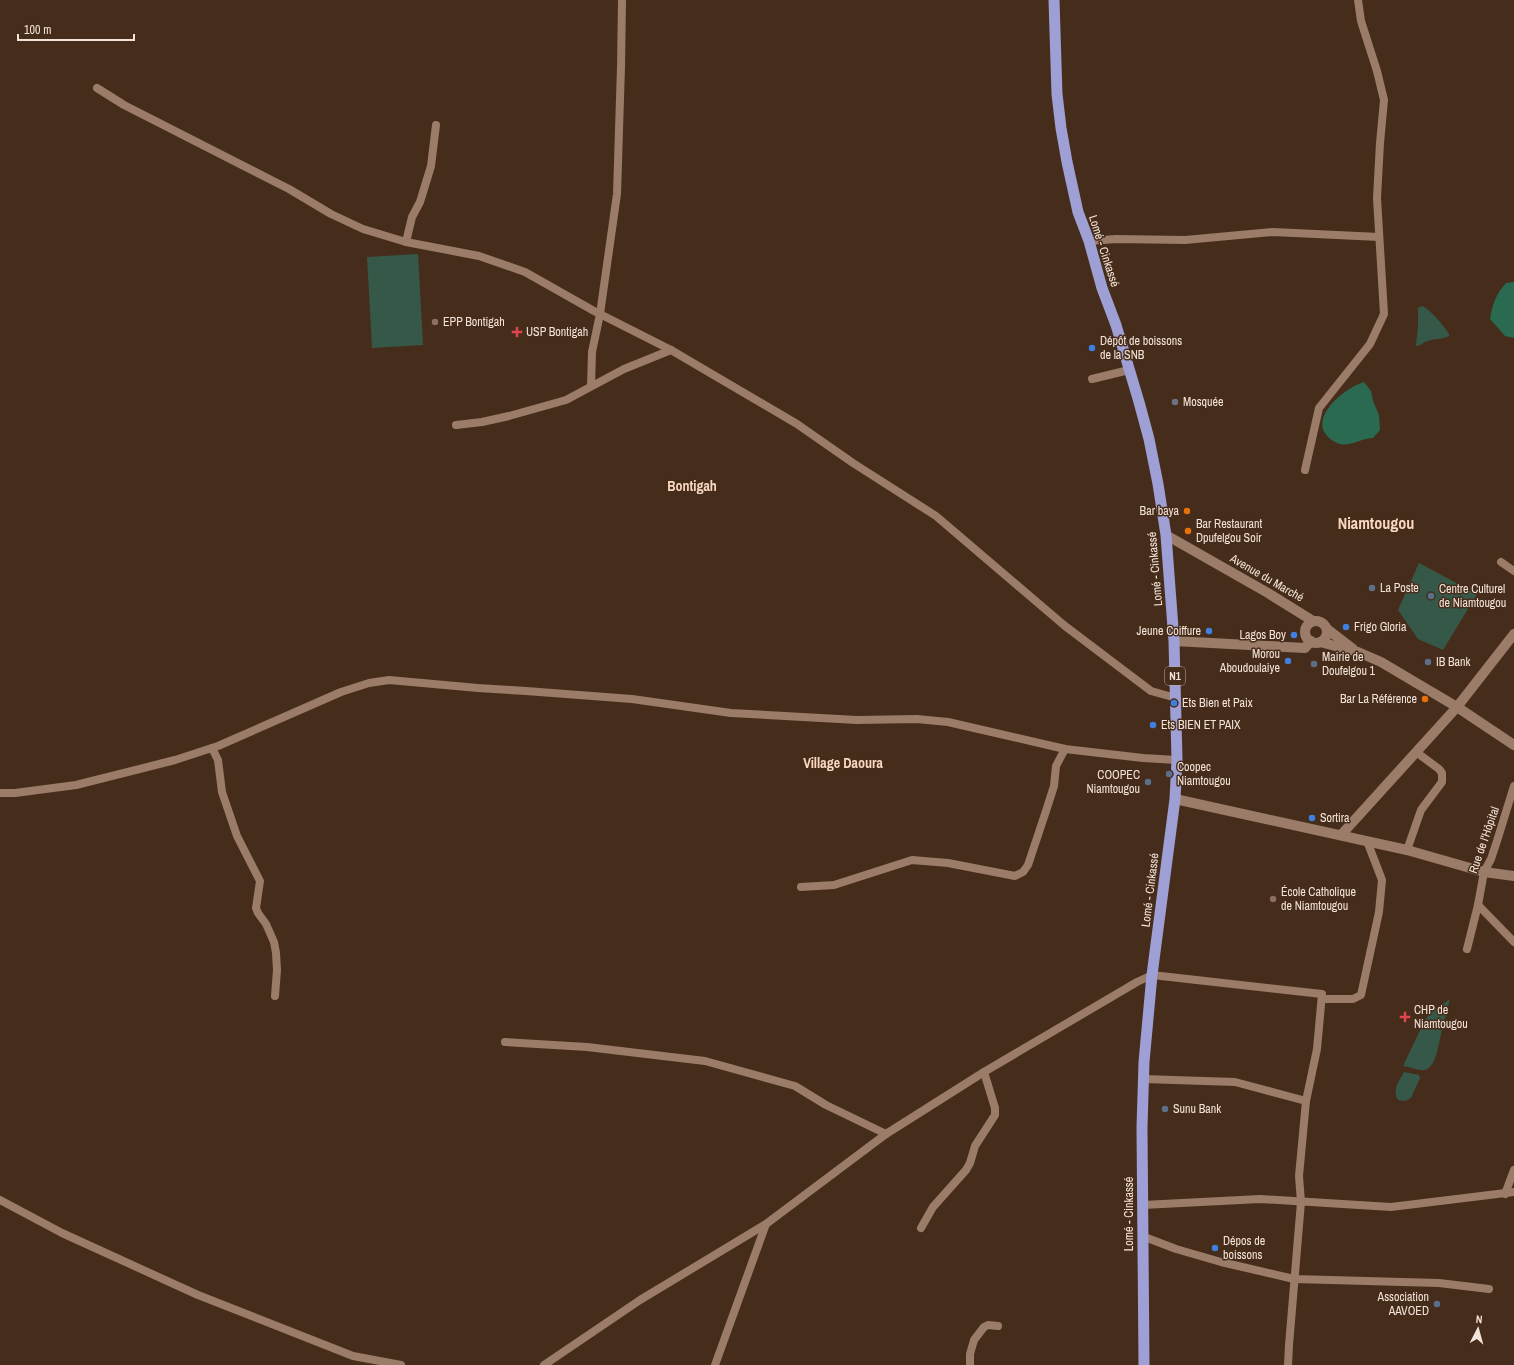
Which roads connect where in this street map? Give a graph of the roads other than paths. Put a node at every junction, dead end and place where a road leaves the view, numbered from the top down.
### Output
1 (622, 0) edge
2 (1054, 0) edge
3 (1358, 0) edge
4 (97, 88) dead end
5 (436, 125) dead end
6 (1379, 237) junction
7 (1089, 241) junction
8 (406, 242) junction
9 (600, 314) junction
10 (671, 350) junction
11 (1129, 370) junction
12 (1092, 379) dead end
13 (591, 386) junction
14 (456, 425) dead end
15 (1305, 470) dead end
16 (1166, 534) junction
17 (1501, 562) dead end
18 (1514, 571) edge
19 (1313, 622) junction
20 (1327, 629) junction
21 (1514, 634) edge
22 (1174, 641) junction
23 (1316, 642) junction
24 (1358, 652) junction
25 (1176, 698) junction
26 (1457, 707) junction
27 (1514, 745) edge
28 (212, 748) junction
29 (1065, 749) junction
30 (1416, 752) junction
31 (1178, 760) junction
32 (1514, 786) edge
33 (0, 793) edge
34 (1175, 799) junction
35 (1341, 835) junction
36 (1367, 841) junction
37 (1407, 850) junction
38 (1484, 872) junction
39 (1514, 876) edge
40 (801, 887) dead end
41 (1478, 906) junction
42 (1514, 942) edge
43 (1467, 949) dead end
44 (1152, 975) junction
45 (275, 996) dead end
46 (1322, 999) junction
47 (505, 1042) dead end
48 (984, 1072) junction
49 (1143, 1079) junction
50 (1306, 1101) junction
51 (886, 1134) junction
52 (1514, 1170) edge
53 (1514, 1192) edge
54 (1505, 1194) junction
55 (0, 1200) edge
56 (1301, 1202) junction
57 (1143, 1205) junction
58 (766, 1224) junction
59 (921, 1228) dead end
60 (1142, 1236) junction
61 (1294, 1279) junction
62 (1489, 1289) dead end
63 (998, 1326) dead end
64 (1142, 1362) edge
65 (401, 1365) edge
66 (544, 1365) edge
67 (715, 1365) edge
68 (970, 1365) edge
69 (1288, 1365) edge

1 - 9 street
2 - 7 highway, Lomé - Cinkassé / N1
3 - 6 street
4 - 8 street
5 - 8 street
6 - 7 street
6 - 15 street
7 - 11 highway, Lomé - Cinkassé / N1
8 - 9 street
9 - 10 street
9 - 13 street
10 - 13 street
10 - 25 street
11 - 12 street
11 - 16 highway, Lomé - Cinkassé / N1
13 - 14 street
16 - 19 main road, Avenue du Marché
16 - 22 highway, Lomé - Cinkassé / N1
17 - 18 street
19 - 20 main road
19 - 23 main road
20 - 23 main road
20 - 24 main road
21 - 26 main road
22 - 23 main road
22 - 25 highway, Lomé - Cinkassé / N1
23 - 24 main road
24 - 26 main road
25 - 31 highway, Lomé - Cinkassé / N1
26 - 27 main road
26 - 30 main road
28 - 29 street
28 - 33 street
28 - 45 street
29 - 31 street
29 - 40 street
30 - 35 main road
30 - 37 street
31 - 34 highway, Lomé - Cinkassé / N1
32 - 38 street, Rue de l'Hôpital
34 - 35 main road
34 - 44 highway, Lomé - Cinkassé / N1
35 - 36 main road
36 - 37 main road
36 - 46 street
37 - 38 main road
38 - 39 main road
38 - 41 street, Rue de l'Hôpital
41 - 42 street
41 - 43 street, Rue de l'Hôpital
44 - 46 street
44 - 48 street
44 - 49 highway, Lomé - Cinkassé / N1
46 - 50 street
47 - 51 street
48 - 51 street
48 - 59 street
49 - 50 street
49 - 57 highway, Lomé - Cinkassé / N1
50 - 56 street
51 - 58 street
52 - 54 street
53 - 54 street
54 - 56 street
55 - 65 street
56 - 57 street
56 - 61 street
57 - 60 highway, Lomé - Cinkassé / N1
58 - 66 street
58 - 67 street
60 - 61 street
60 - 64 highway, Lomé - Cinkassé / N1
61 - 62 street
61 - 69 street
63 - 68 street

